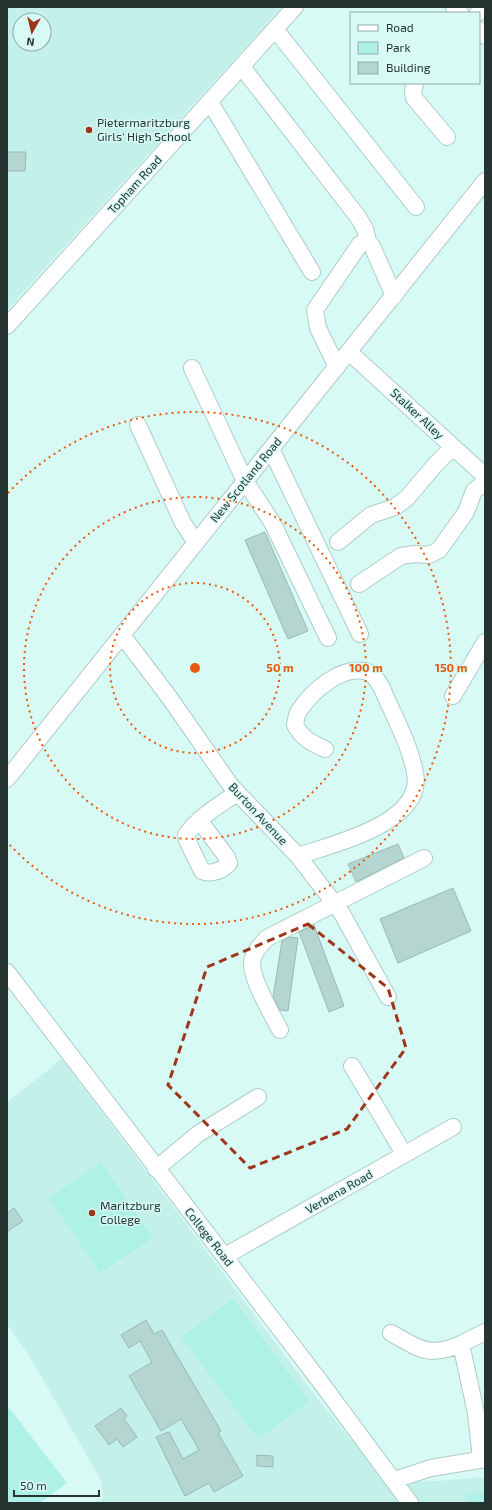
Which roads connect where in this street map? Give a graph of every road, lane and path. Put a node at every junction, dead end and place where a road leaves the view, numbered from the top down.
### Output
1 (295, 7) edge
2 (275, 29) junction
3 (242, 66) junction
4 (414, 84) edge
5 (210, 102) junction
6 (446, 137) dead end
7 (485, 181) edge
8 (416, 207) dead end
9 (368, 241) junction
10 (312, 272) dead end
11 (394, 296) junction
12 (7, 326) edge
13 (349, 352) junction
14 (337, 367) junction
15 (192, 368) dead end
16 (138, 425) dead end
17 (453, 447) junction
18 (271, 449) junction
19 (485, 476) edge
20 (246, 481) junction
21 (485, 482) edge
22 (338, 542) dead end
23 (196, 543) junction
24 (359, 584) dead end
25 (360, 634) dead end
26 (122, 635) junction
27 (328, 638) dead end
28 (485, 642) edge
29 (453, 696) dead end
30 (325, 749) dead end
31 (7, 779) edge
32 (237, 793) junction
33 (198, 820) dead end
34 (298, 856) junction
35 (424, 858) dead end
36 (335, 904) junction
37 (7, 972) edge
38 (388, 997) dead end
39 (280, 1030) dead end
40 (352, 1066) dead end
41 (258, 1097) dead end
42 (453, 1127) dead end
43 (404, 1154) junction
44 (156, 1169) junction
45 (225, 1256) junction
46 (485, 1332) edge
47 (391, 1333) dead end
48 (461, 1344) junction
49 (483, 1459) edge
50 (394, 1480) junction
51 (410, 1503) edge

1 - 2 street, Topham Road
2 - 3 street, Topham Road
2 - 8 street
3 - 5 street, Topham Road
3 - 9 street
4 - 6 street
5 - 10 street
5 - 12 street, Topham Road
7 - 11 street, New Scotland Road
9 - 11 street
9 - 14 street
11 - 13 street, New Scotland Road
13 - 14 street, New Scotland Road
13 - 17 street, Stalker Alley
14 - 18 street, New Scotland Road
15 - 20 street
16 - 23 street
17 - 19 street, Stalker Alley
17 - 22 street
18 - 20 street, New Scotland Road
18 - 25 street
20 - 23 street, New Scotland Road
20 - 27 street
21 - 24 street
23 - 26 street, New Scotland Road
26 - 31 street, New Scotland Road
26 - 32 street, Burton Avenue
28 - 29 street
30 - 34 street
32 - 33 street
32 - 34 street, Burton Avenue
34 - 36 street, Burton Avenue
35 - 36 street
36 - 38 street, Burton Avenue
36 - 39 street
37 - 44 street, College Road
40 - 43 street
41 - 44 street
42 - 43 street, Verbena Road
43 - 45 street, Verbena Road
44 - 45 street, College Road
45 - 50 street, College Road
46 - 48 street
47 - 48 street
48 - 49 street
49 - 50 street
50 - 51 street, College Road

